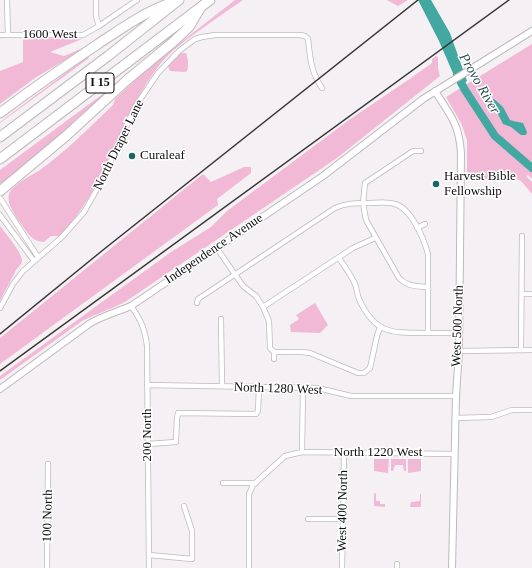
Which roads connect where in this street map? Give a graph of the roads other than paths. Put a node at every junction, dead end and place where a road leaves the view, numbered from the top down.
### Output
1 (7, 0) edge
2 (96, 0) edge
3 (137, 0) edge
4 (178, 0) edge
5 (210, 0) edge
6 (201, 7) junction
7 (99, 26) junction
8 (532, 30) edge
9 (0, 35) edge
10 (8, 35) junction
11 (322, 88) dead end
12 (435, 91) junction
13 (0, 113) edge
14 (0, 138) edge
15 (421, 151) dead end
16 (0, 159) edge
17 (0, 190) edge
18 (0, 198) edge
19 (363, 203) junction
20 (0, 215) edge
21 (424, 224) dead end
22 (417, 228) junction
23 (522, 236) dead end
24 (376, 238) junction
25 (216, 247) junction
26 (339, 258) junction
27 (36, 259) junction
28 (236, 274) junction
29 (428, 287) junction
30 (522, 294) junction
31 (532, 294) edge
32 (197, 302) dead end
33 (131, 306) junction
34 (263, 307) junction
35 (0, 308) edge
36 (221, 319) dead end
37 (380, 327) junction
38 (428, 333) junction
39 (459, 333) junction
40 (521, 350) junction
41 (532, 350) edge
42 (459, 351) junction
43 (274, 352) junction
44 (274, 359) dead end
45 (147, 385) junction
46 (222, 386) junction
47 (259, 387) junction
48 (303, 388) junction
49 (0, 389) edge
50 (456, 396) junction
51 (532, 410) edge
52 (455, 418) junction
53 (148, 444) junction
54 (302, 452) junction
55 (344, 453) junction
56 (455, 454) junction
57 (48, 464) dead end
58 (223, 483) dead end
59 (256, 483) junction
60 (184, 506) dead end
61 (308, 519) dead end
62 (343, 519) junction
63 (149, 555) junction
64 (48, 568) edge
65 (149, 568) edge
66 (250, 568) edge
67 (342, 568) edge
68 (452, 568) edge

1 - 10 street
2 - 7 street
3 - 7 street, 1600 West
4 - 13 highway
4 - 14 highway, I 15
5 - 6 highway, I 15
6 - 16 highway, I 15
6 - 17 highway
7 - 10 street, 1600 West
8 - 12 street, Independence Avenue
9 - 10 street, 1600 West
11 - 27 street, North Draper Lane
12 - 25 street, Independence Avenue
12 - 39 street, West 500 North
15 - 19 street
18 - 27 street
19 - 22 street
19 - 24 street
19 - 28 street
20 - 27 street
21 - 22 street
22 - 29 street
23 - 30 street
24 - 26 street
24 - 29 street
25 - 28 street
25 - 33 street, Independence Avenue
26 - 34 street
26 - 37 street
27 - 35 street, North Draper Lane
28 - 32 street
28 - 34 street
29 - 38 street
30 - 31 street
30 - 40 street
33 - 45 street, 200 North
33 - 49 street, Independence Avenue
34 - 43 street
36 - 46 street
37 - 38 street
37 - 43 street
38 - 39 street
39 - 42 street, West 500 North
40 - 41 street
40 - 42 street
42 - 50 street, West 500 North
43 - 44 street
45 - 46 street, North 1280 West
45 - 53 street, 200 North
46 - 47 street, North 1280 West
47 - 48 street, North 1280 West
47 - 53 street
48 - 50 street, North 1280 West
48 - 54 street
50 - 52 street, West 500 North
51 - 52 street
52 - 56 street, West 500 North
53 - 63 street, 200 North
54 - 55 street, North 1220 West
54 - 59 street, North 1220 West
55 - 56 street, North 1220 West
55 - 62 street, West 400 North
56 - 68 street, West 500 North
57 - 64 street, 100 North
58 - 59 street
59 - 66 street
60 - 63 street
61 - 62 street
62 - 67 street, West 400 North
63 - 65 street, 200 North

